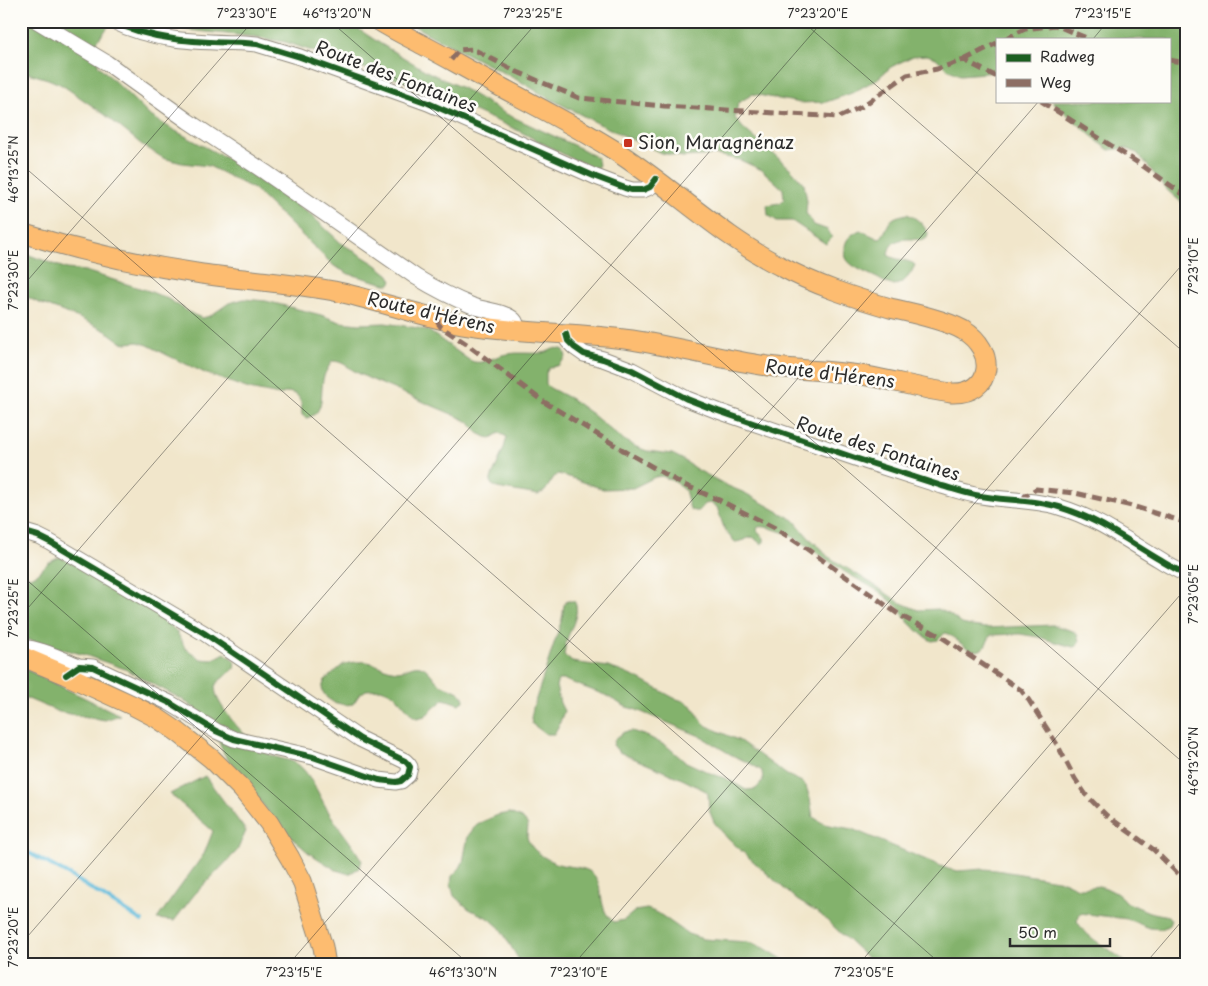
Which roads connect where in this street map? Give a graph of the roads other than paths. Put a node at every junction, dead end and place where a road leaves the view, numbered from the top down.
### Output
1 (37, 21) edge
2 (113, 21) edge
3 (379, 21) edge
4 (656, 180) junction
5 (21, 234) edge
6 (517, 331) junction
7 (566, 334) junction
8 (21, 531) edge
9 (1187, 575) edge
10 (21, 648) edge
11 (21, 656) edge
12 (72, 671) junction
13 (326, 965) edge

1 - 6 street
2 - 4 street, Route des Fontaines
3 - 4 main road, Route d'Hérens
4 - 7 main road, Route d'Hérens
5 - 6 main road, Route d'Hérens
6 - 7 main road, Route d'Hérens
7 - 9 street, Route des Fontaines
8 - 12 street
10 - 12 street
11 - 12 main road
12 - 13 main road

